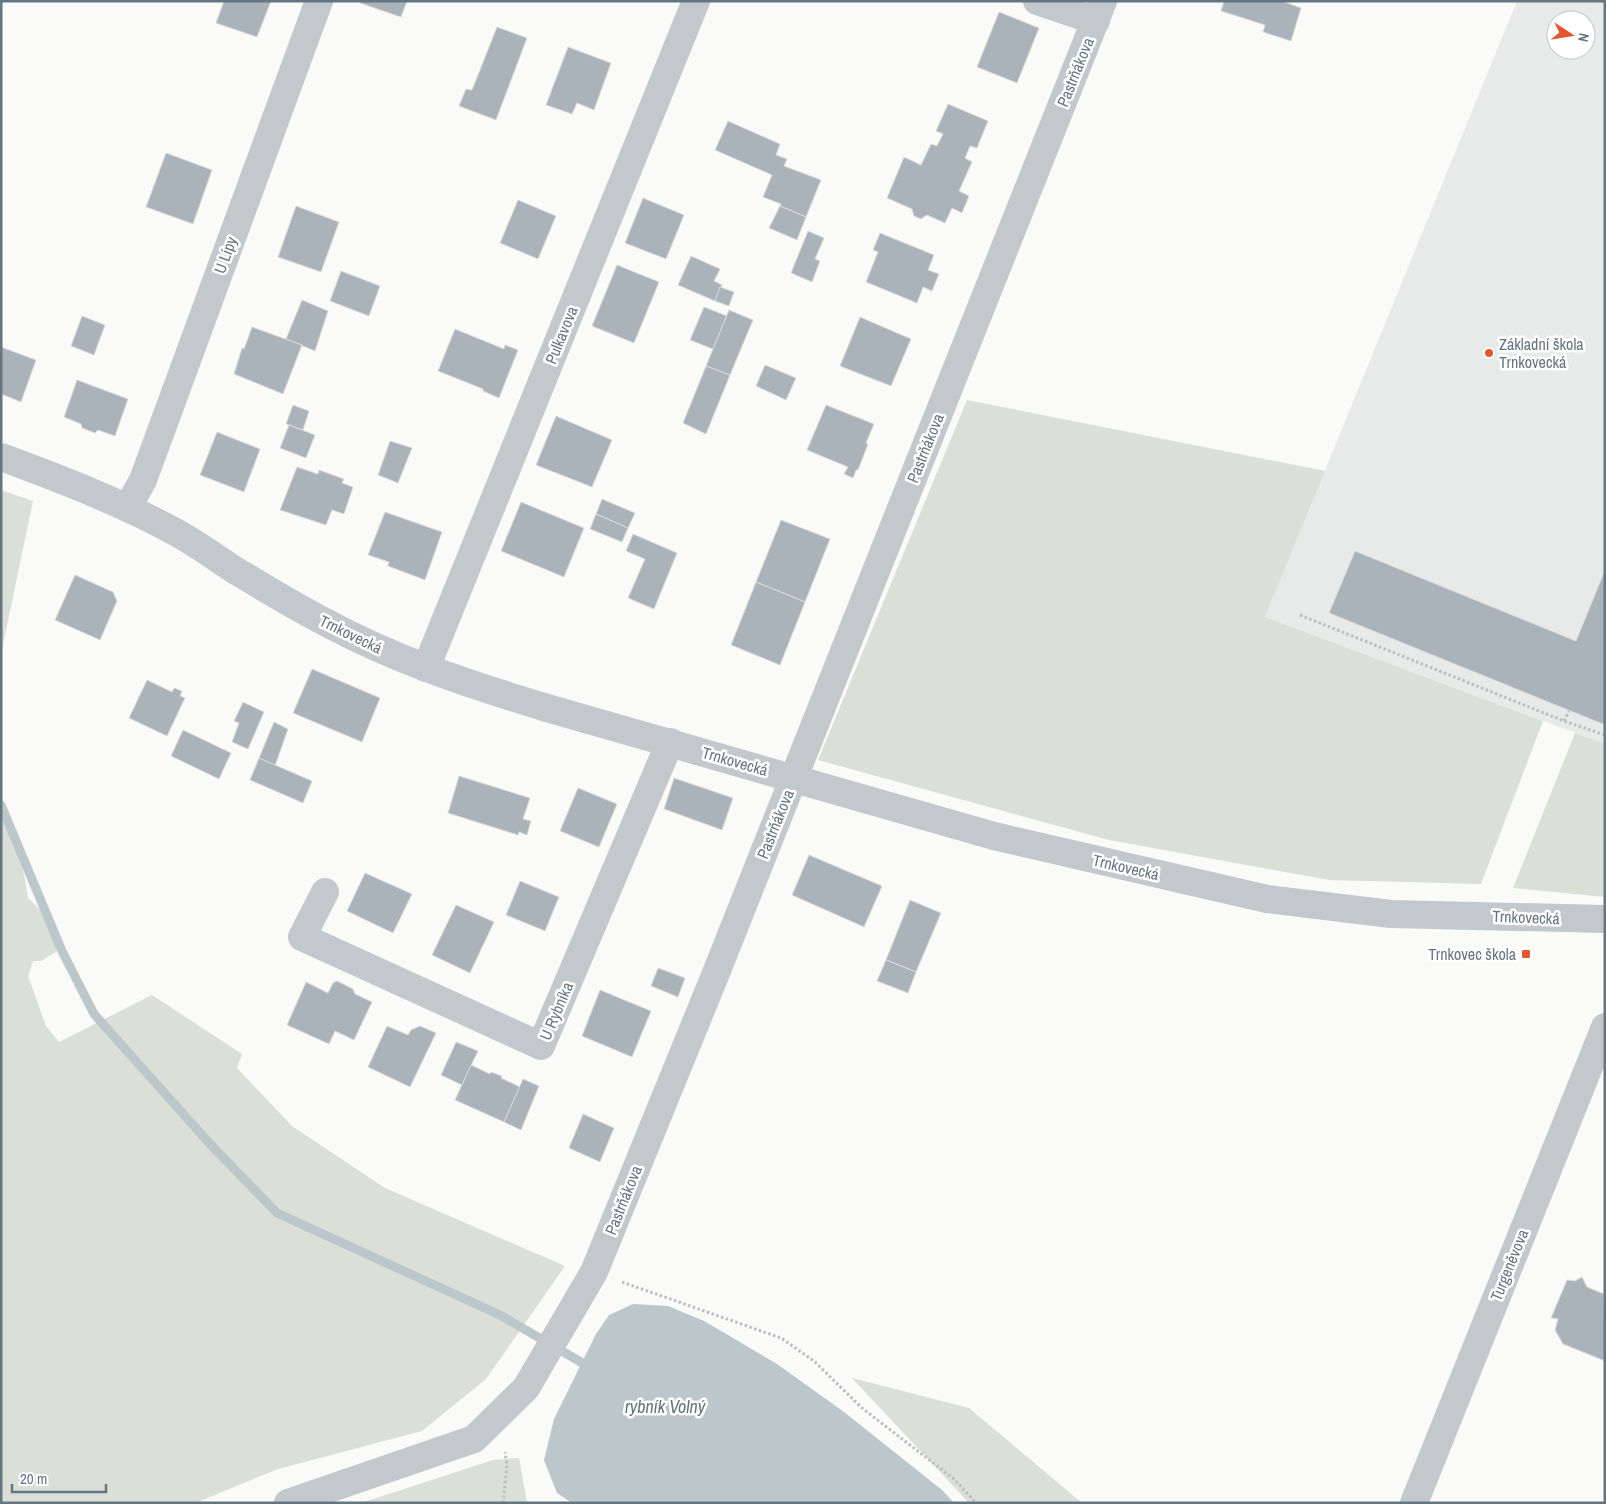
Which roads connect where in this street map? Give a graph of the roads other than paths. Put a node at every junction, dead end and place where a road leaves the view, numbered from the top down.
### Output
1 (319, 1) edge
2 (696, 1) edge
3 (1037, 1) edge
4 (1099, 11) edge
5 (1, 457) edge
6 (128, 507) junction
7 (426, 668) junction
8 (670, 742) junction
9 (793, 778) junction
10 (325, 892) dead end
11 (1605, 919) edge
12 (1605, 1027) edge
13 (288, 1503) edge
14 (1414, 1503) edge

1 - 6 street, U Lípy
2 - 7 street, Pulkavova
3 - 4 street
4 - 9 street, Pastrňákova
5 - 6 street, Trnkovecká
6 - 7 street, Trnkovecká
7 - 8 street, Trnkovecká
8 - 9 street, Trnkovecká
8 - 10 street, U Rybníka
9 - 11 street, Trnkovecká
9 - 13 street, Pastrňákova
12 - 14 street, Turgeněvova

